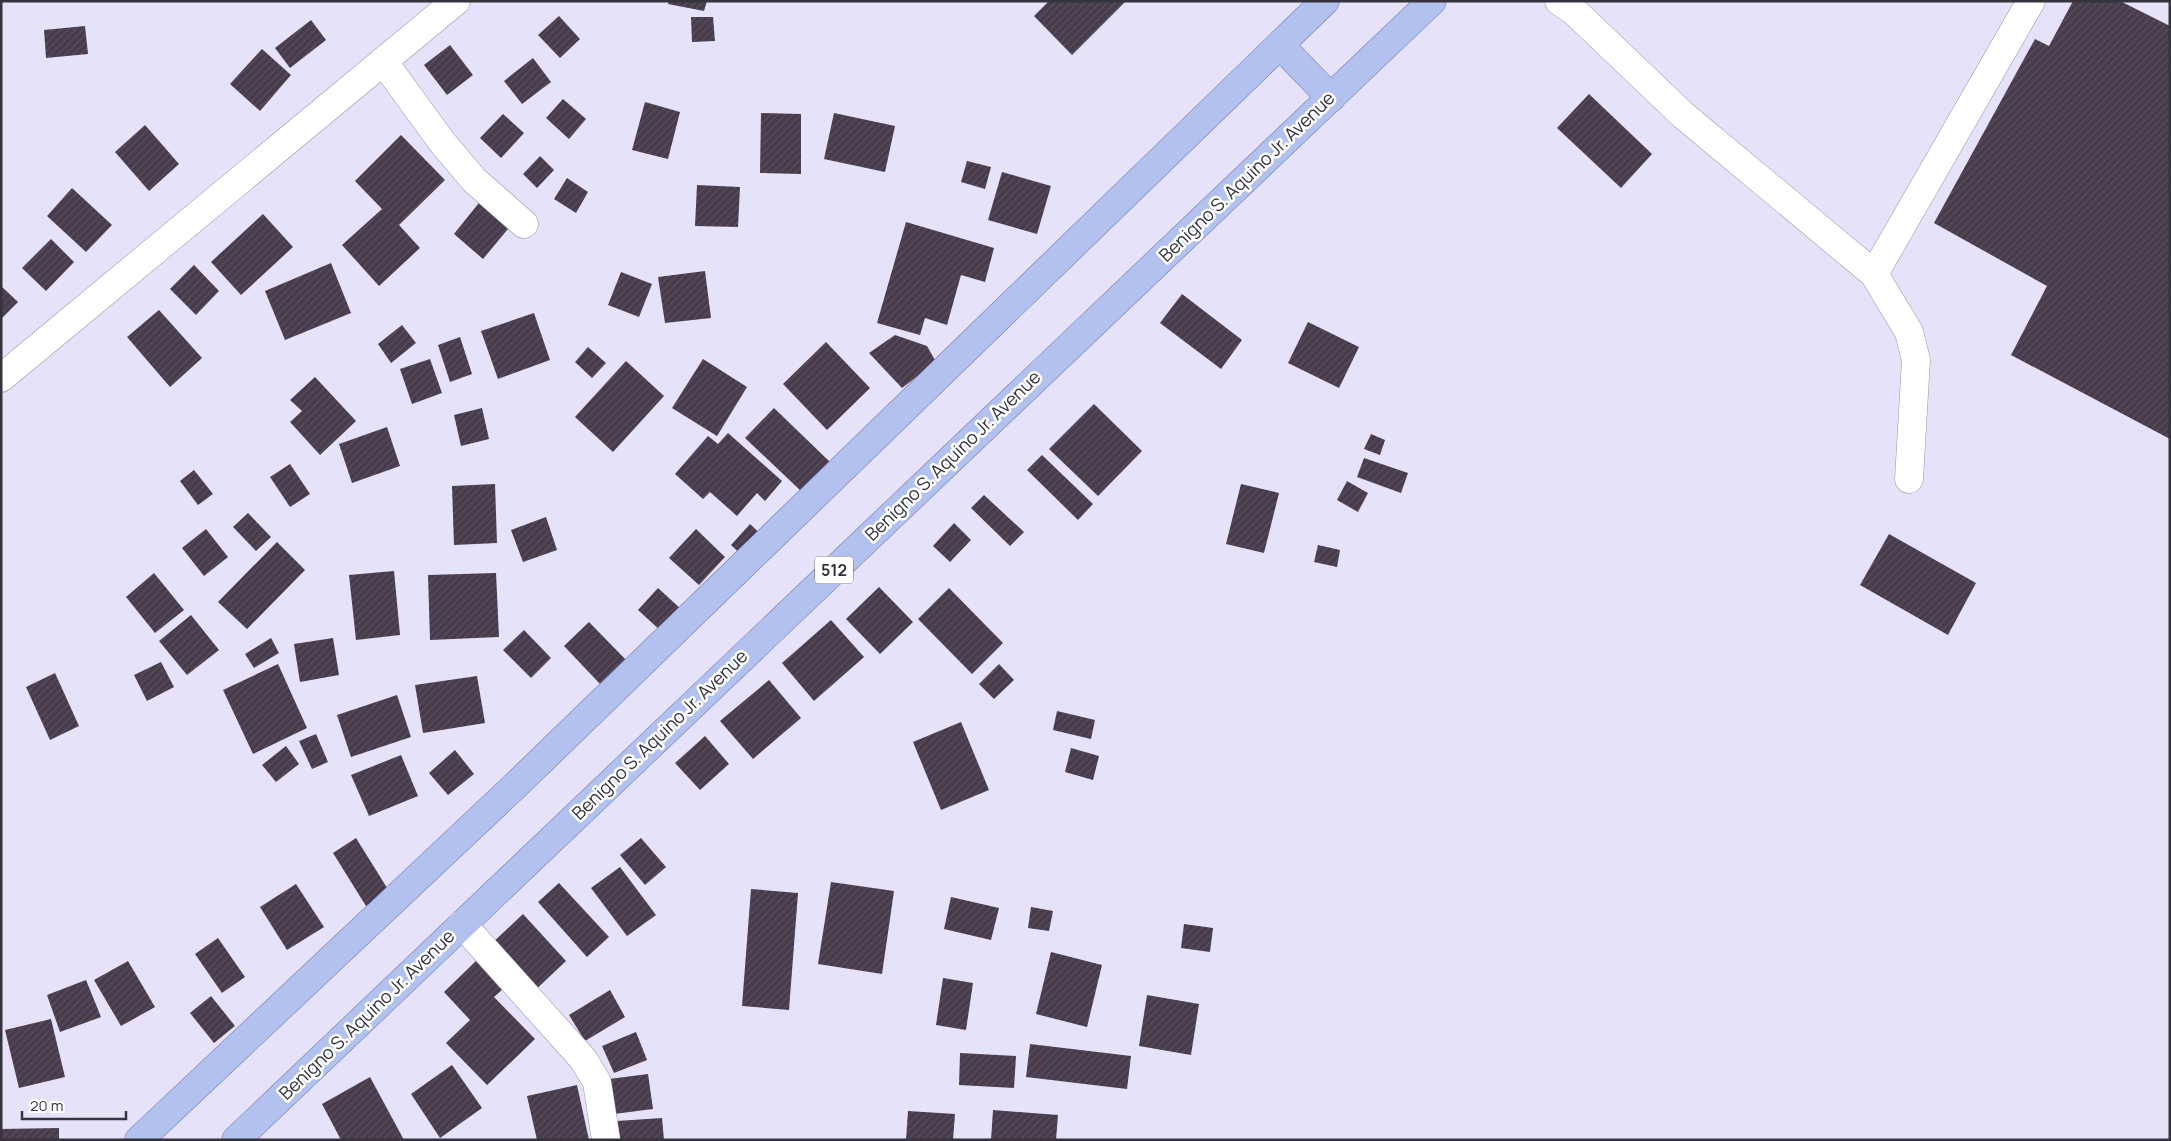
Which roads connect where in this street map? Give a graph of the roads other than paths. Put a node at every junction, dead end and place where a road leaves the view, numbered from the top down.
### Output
1 (456, 1) edge
2 (1325, 1) edge
3 (1432, 1) edge
4 (1559, 1) edge
5 (2031, 1) edge
6 (1280, 45) junction
7 (383, 62) junction
8 (1331, 98) junction
9 (524, 224) dead end
10 (1874, 274) junction
11 (1, 378) edge
12 (1909, 480) dead end
13 (462, 924) junction
14 (139, 1140) edge
15 (236, 1140) edge
16 (606, 1140) edge

1 - 7 street
2 - 6 main road
3 - 8 main road, Benigno S. Aquino Jr. Avenue / 512
4 - 10 street
5 - 10 street
6 - 8 main road
6 - 14 main road
7 - 9 street
7 - 11 street
8 - 13 main road, Benigno S. Aquino Jr. Avenue / 512
10 - 12 street
13 - 15 main road, Benigno S. Aquino Jr. Avenue / 512
13 - 16 street

